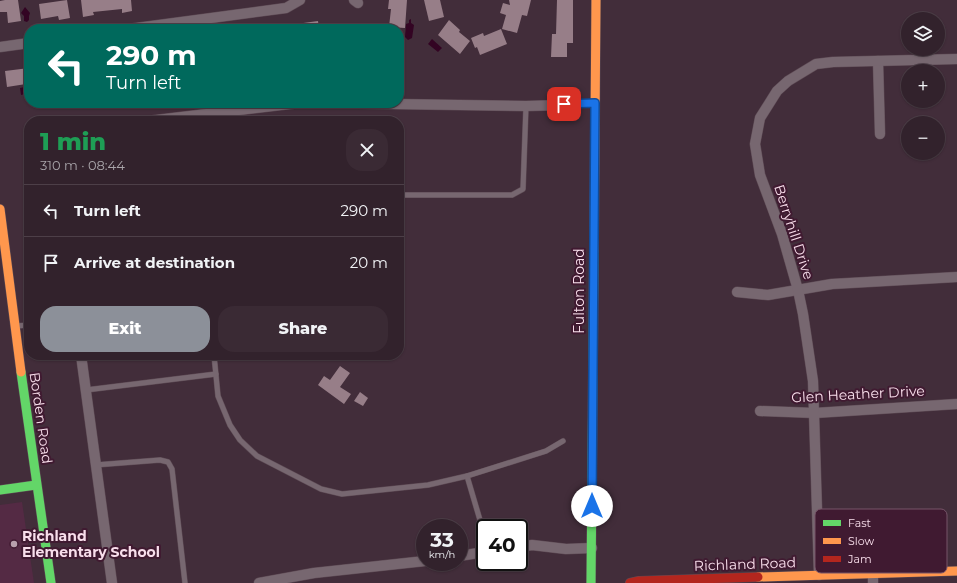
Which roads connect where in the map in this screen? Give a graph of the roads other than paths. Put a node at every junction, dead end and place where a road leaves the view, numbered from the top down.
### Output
1 (300, 0) edge
2 (596, 0) edge
3 (166, 24) edge
4 (24, 44) edge
5 (0, 47) edge
6 (957, 59) edge
7 (878, 61) junction
8 (595, 103) junction
9 (404, 104) edge
10 (564, 104) joint
11 (526, 106) junction
12 (261, 108) edge
13 (202, 116) edge
14 (880, 134) dead end
15 (404, 195) edge
16 (0, 209) edge
17 (3, 261) edge
18 (957, 277) edge
19 (798, 290) junction
20 (737, 292) dead end
21 (24, 325) edge
22 (15, 326) junction
23 (82, 360) edge
24 (215, 360) edge
25 (216, 374) junction
26 (86, 390) junction
27 (957, 404) edge
28 (760, 411) dead end
29 (815, 413) junction
30 (563, 441) dead end
31 (95, 465) junction
32 (467, 476) junction
33 (36, 485) junction
34 (0, 490) edge
35 (817, 509) edge
36 (480, 519) edge
37 (528, 546) edge
38 (592, 548) junction
39 (416, 562) edge
40 (957, 571) edge
41 (947, 572) edge
42 (936, 573) edge
43 (819, 575) joint
44 (873, 579) edge
45 (51, 583) edge
46 (112, 583) edge
47 (185, 583) edge
48 (258, 583) edge
49 (591, 583) edge
50 (630, 583) edge

1 - 3 street
2 - 8 street, Fulton Road
4 - 5 street
6 - 7 street, Berryhill Drive
7 - 14 street
7 - 19 street, Berryhill Drive
8 - 10 lane
8 - 38 street, Fulton Road
9 - 11 street
10 - 11 street
11 - 15 lane
12 - 13 street
16 - 17 street, Borden Road
17 - 22 street, Borden Road
18 - 19 street
19 - 20 street
19 - 29 street, Berryhill Drive
21 - 22 lane
22 - 33 street, Borden Road
23 - 26 street
24 - 25 lane
25 - 26 lane
25 - 32 lane
26 - 31 street
27 - 29 street, Glen Heather Drive
28 - 29 street, Glen Heather Drive
29 - 35 street, Berryhill Drive
30 - 32 lane
31 - 46 street
31 - 47 lane
32 - 36 lane
33 - 34 street
33 - 45 street, Borden Road
37 - 38 street
38 - 49 street, Fulton Road
39 - 48 street
40 - 41 street, Richland Road
42 - 44 street, Richland Road
43 - 44 street, Richland Road
43 - 50 street, Richland Road

